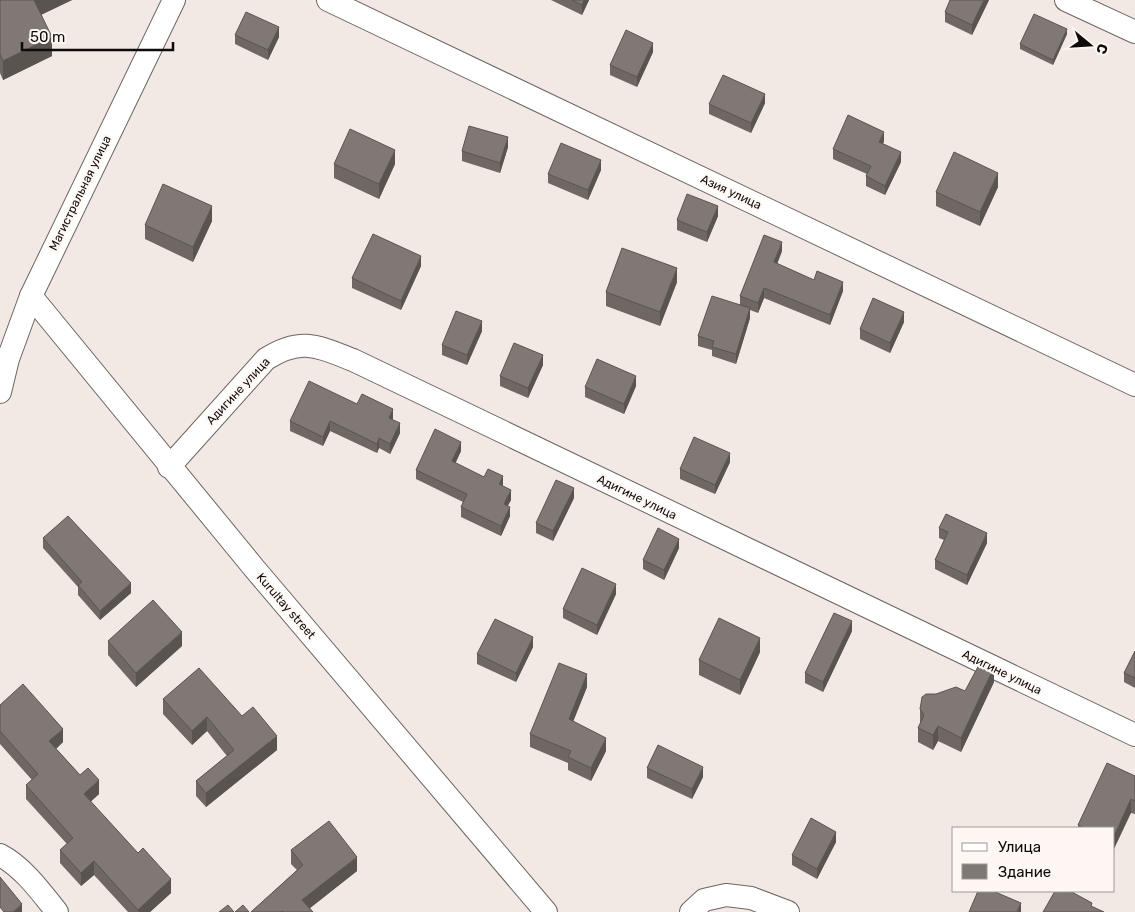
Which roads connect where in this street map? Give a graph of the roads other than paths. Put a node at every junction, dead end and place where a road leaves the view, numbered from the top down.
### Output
1 (174, 0) edge
2 (328, 0) edge
3 (1066, 0) edge
4 (1135, 32) edge
5 (30, 296) junction
6 (1135, 385) edge
7 (0, 392) edge
8 (169, 466) junction
9 (1135, 735) edge
10 (0, 854) edge
11 (57, 912) edge
12 (546, 912) edge
13 (691, 912) edge
14 (788, 912) edge

1 - 5 street, Магистральная улица
2 - 6 street, Азия улица
3 - 4 street
5 - 7 street, Магистральная улица
5 - 8 street, Kurultay street
8 - 9 street, Адигине улица
8 - 12 street, Kurultay street
10 - 11 street
13 - 14 street

